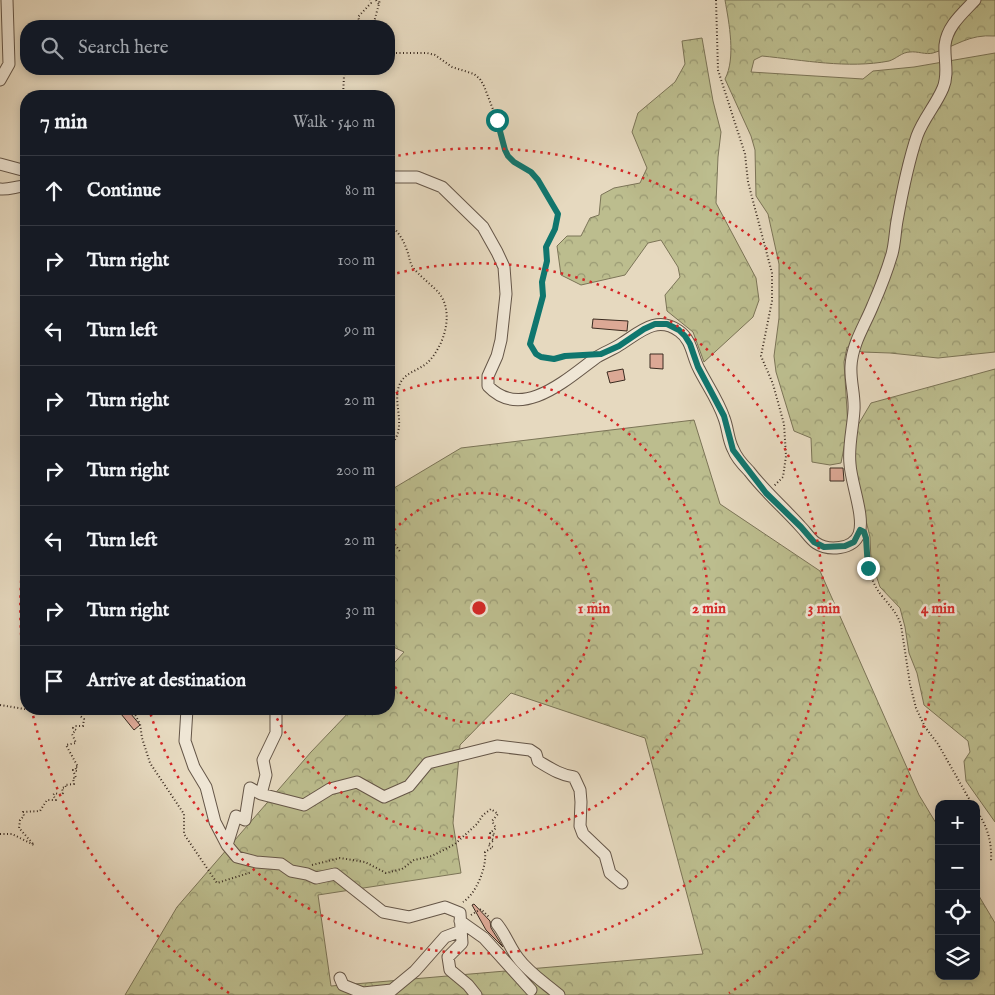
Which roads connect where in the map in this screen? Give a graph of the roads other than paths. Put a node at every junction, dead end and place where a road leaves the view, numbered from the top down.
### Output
1 (7, 0) edge
2 (975, 0) edge
3 (0, 80) edge
4 (0, 164) edge
5 (20, 169) edge
6 (395, 177) edge
7 (20, 186) edge
8 (0, 189) edge
9 (187, 715) edge
10 (276, 715) edge
11 (261, 794) junction
12 (227, 845) junction
13 (622, 883) dead end
14 (460, 922) junction
15 (497, 924) road end
16 (340, 978) dead end
17 (531, 990) dead end
18 (476, 995) edge
19 (560, 995) edge

1 - 3 street
2 - 6 street
4 - 5 street
7 - 8 street
9 - 12 street
10 - 11 street
11 - 12 street
11 - 13 street
12 - 14 street
14 - 16 street
14 - 17 street
14 - 18 street
15 - 19 street

